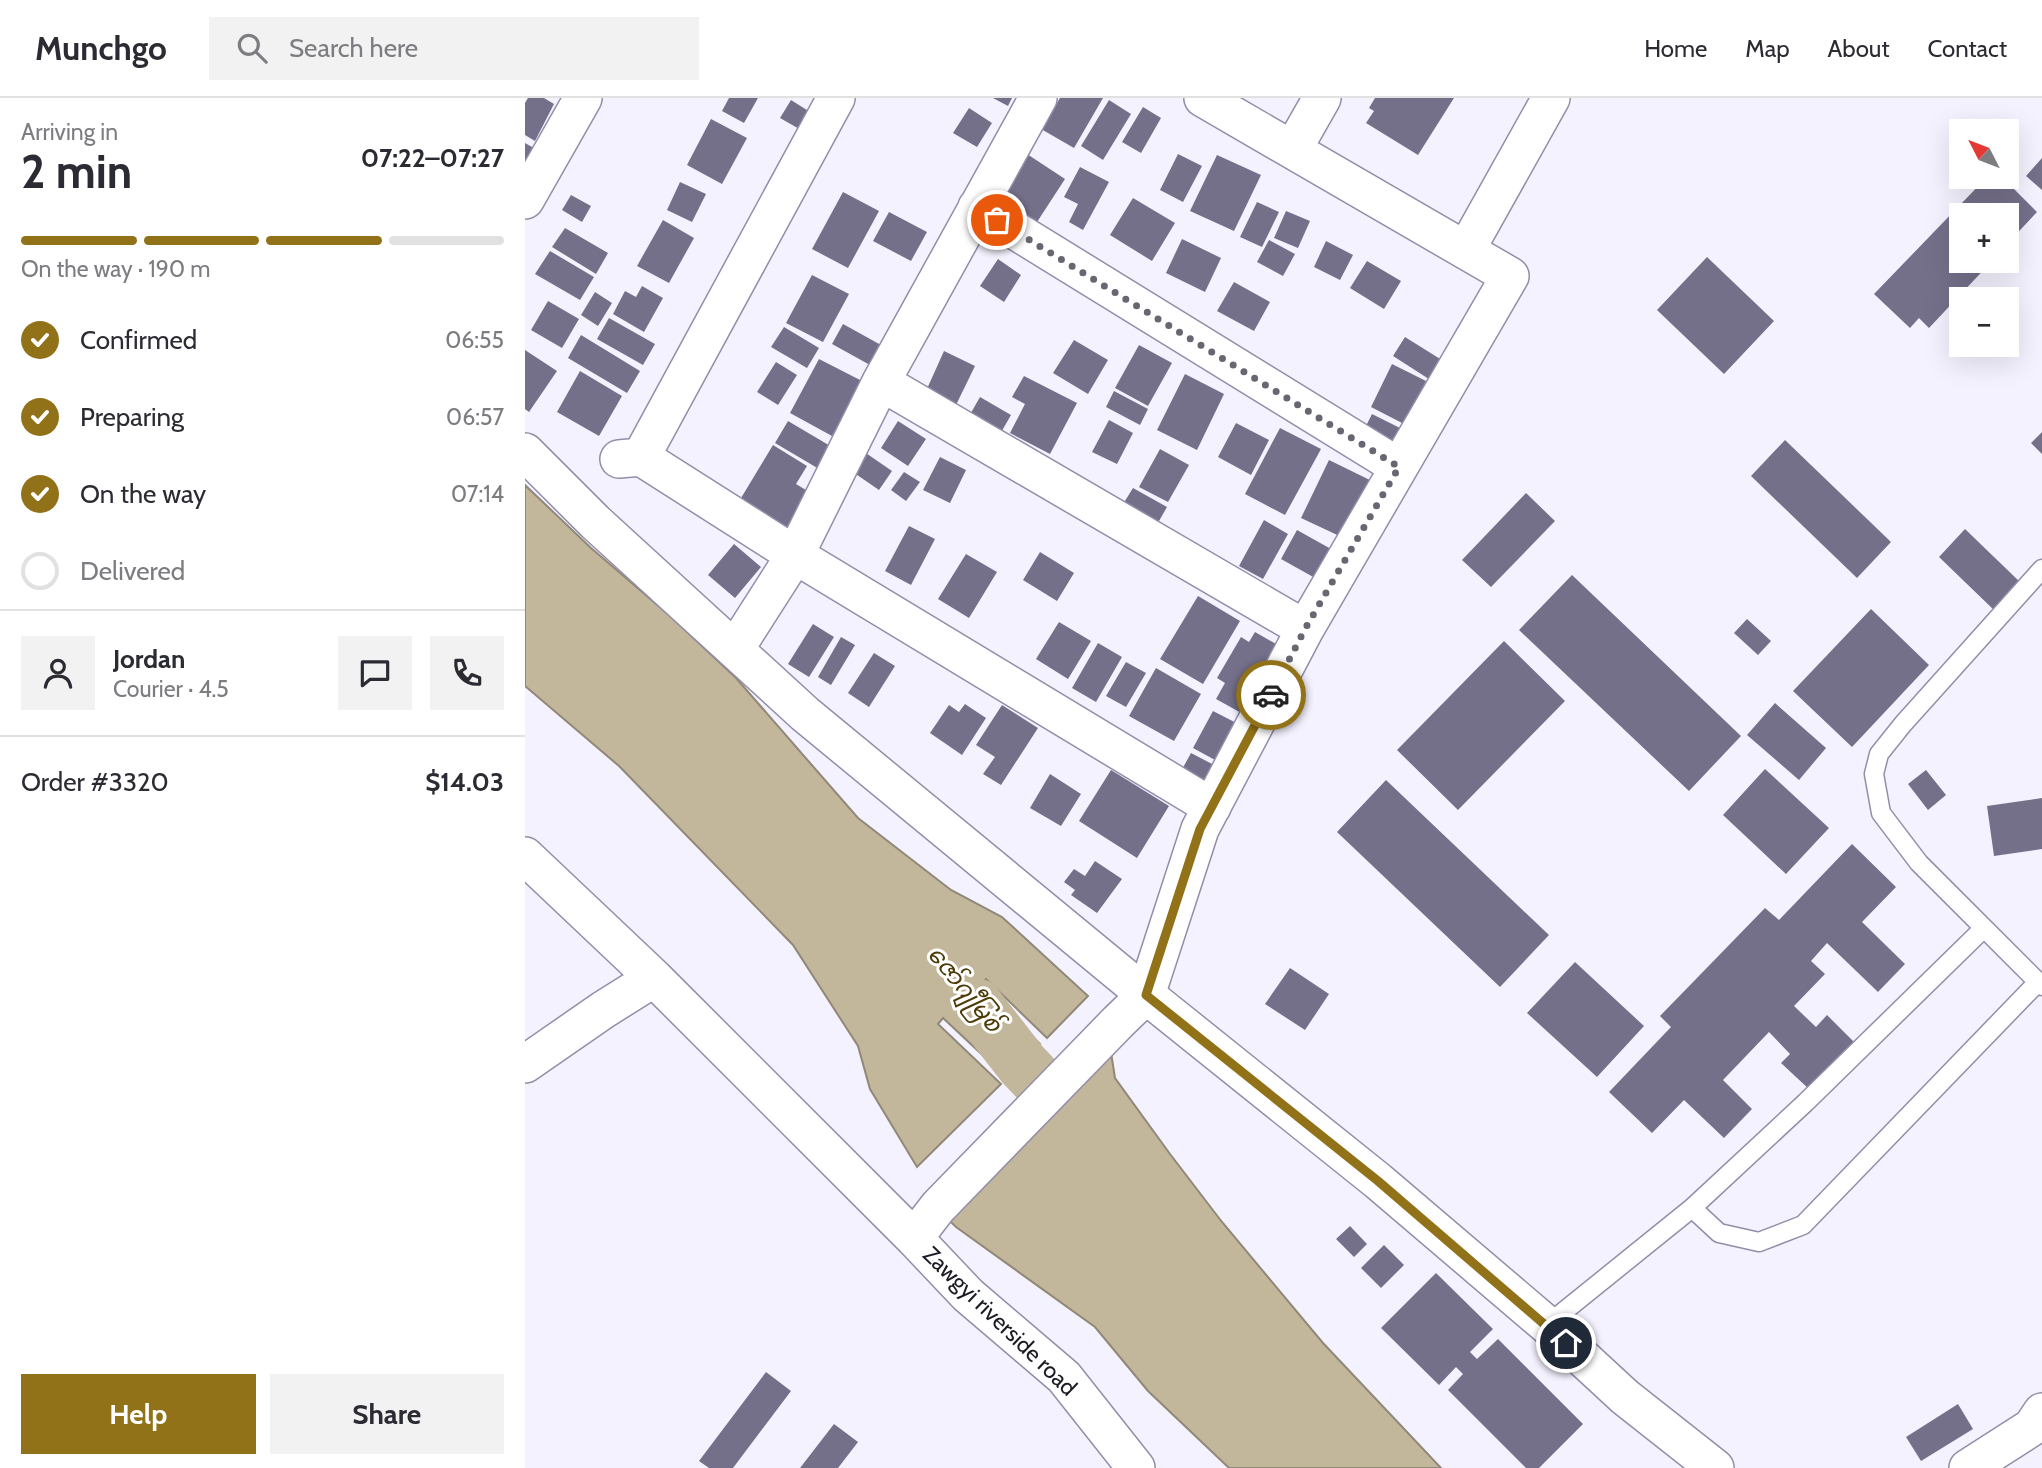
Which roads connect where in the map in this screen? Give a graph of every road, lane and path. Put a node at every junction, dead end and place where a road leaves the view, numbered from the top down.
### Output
1 (583, 98) edge
2 (836, 98) edge
3 (1038, 98) edge
4 (1203, 98) edge
5 (1322, 98) edge
6 (1551, 98) edge
7 (1293, 149) junction
8 (525, 200) edge
9 (977, 207) junction
10 (1466, 250) junction
11 (881, 382) junction
12 (525, 452) edge
13 (1399, 467) junction
14 (795, 555) junction
15 (2042, 569) edge
16 (1305, 629) junction
17 (735, 649) junction
18 (1212, 807) junction
19 (525, 856) edge
20 (1984, 928) junction
21 (654, 978) junction
22 (2040, 984) edge
23 (1146, 995) junction
24 (525, 1064) edge
25 (1692, 1208) junction
26 (914, 1238) junction
27 (1547, 1325) junction
28 (2042, 1412) edge
29 (1136, 1468) edge
30 (1715, 1468) edge
31 (1968, 1468) edge

1 - 8 street
2 - 14 street
3 - 9 street
4 - 7 street
5 - 7 street
6 - 10 street
7 - 10 street
9 - 11 street
9 - 13 street
10 - 13 street
11 - 14 street
11 - 16 street
12 - 17 street
13 - 16 street
14 - 17 street
14 - 18 street
15 - 20 lane
16 - 18 street
17 - 23 street
18 - 23 street
19 - 21 street
20 - 22 lane
20 - 25 lane
21 - 24 street
21 - 26 street
22 - 25 lane
23 - 26 street, Zawgyi riverside road
23 - 27 street
25 - 27 lane
26 - 29 street, Zawgyi riverside road
27 - 30 street
28 - 31 street

